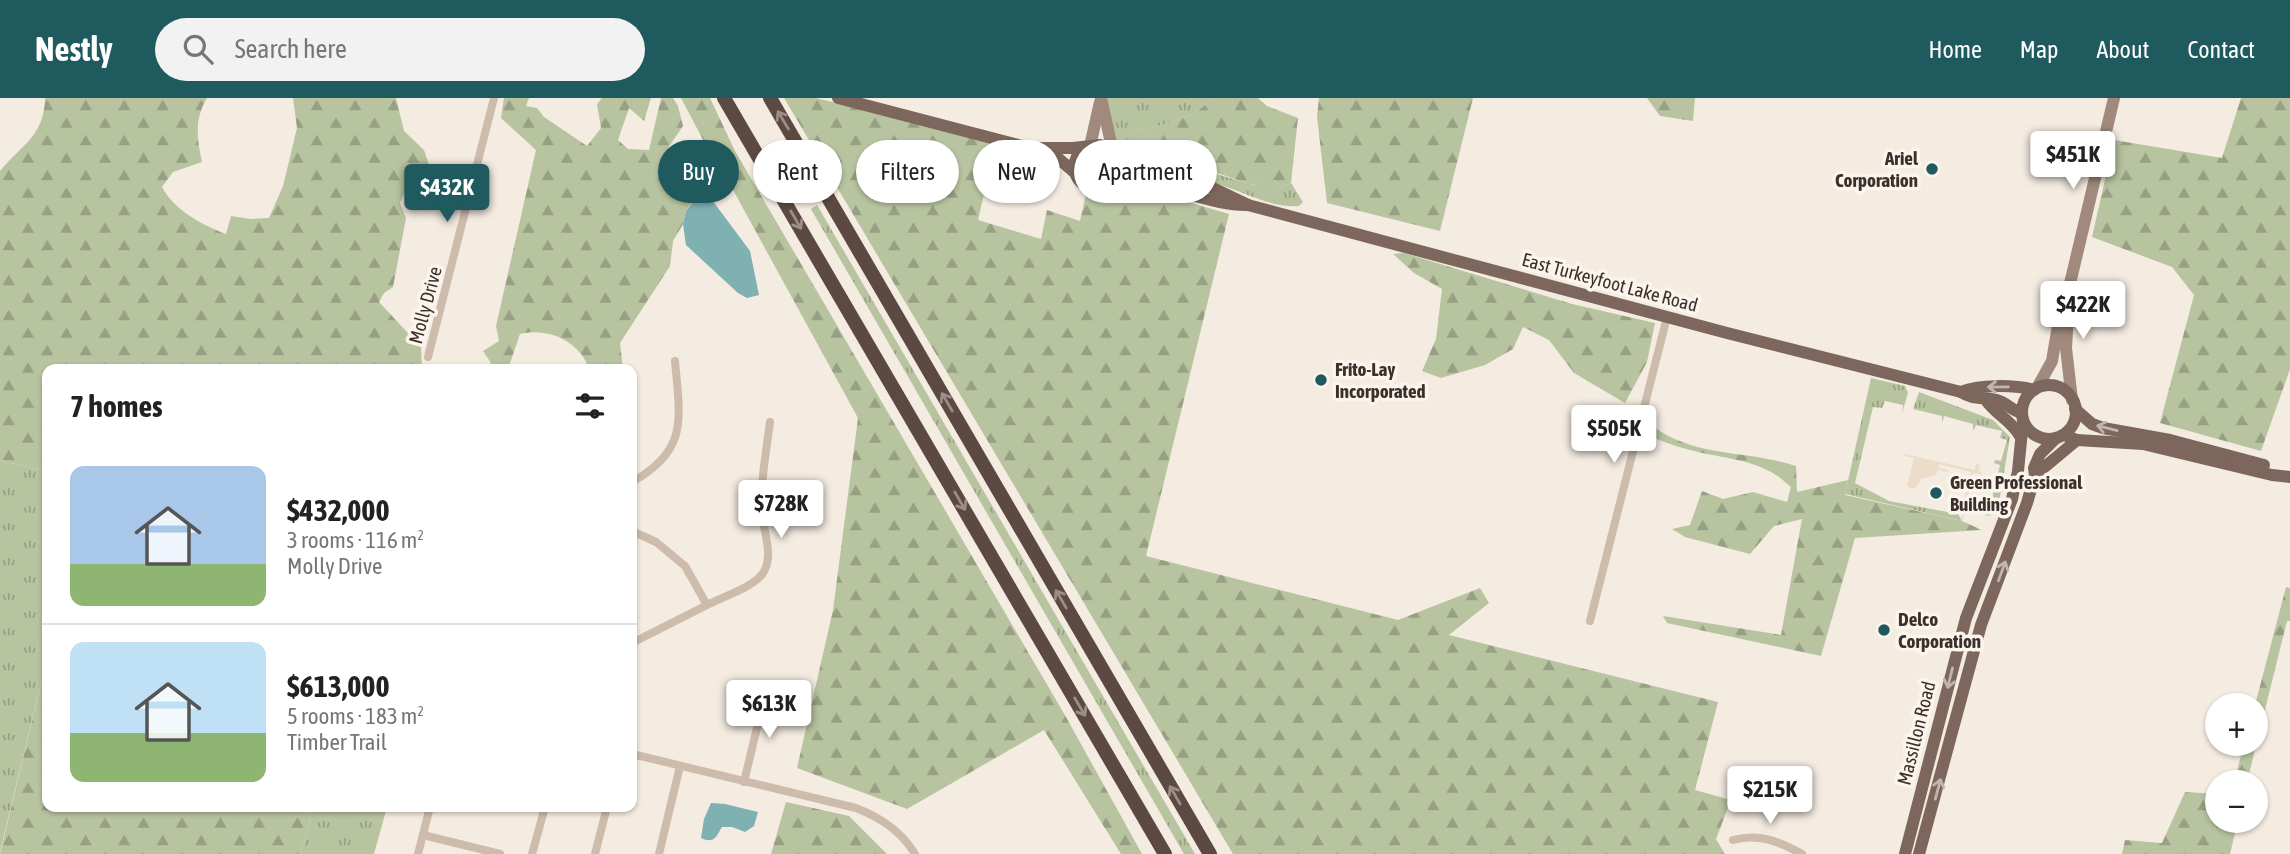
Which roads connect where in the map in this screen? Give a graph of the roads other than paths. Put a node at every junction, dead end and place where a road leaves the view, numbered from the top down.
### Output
1 (494, 98) edge
2 (724, 98) edge
3 (770, 98) edge
4 (838, 98) edge
5 (2114, 98) edge
6 (999, 140) edge
7 (1090, 140) edge
8 (1111, 140) edge
9 (1060, 160) edge
10 (1074, 172) edge
11 (1217, 190) edge
12 (1217, 202) edge
13 (1248, 205) junction
14 (2068, 292) junction
15 (1667, 317) junction
16 (428, 357) dead end
17 (674, 361) dead end
18 (2036, 389) junction
19 (1961, 392) junction
20 (1986, 400) junction
21 (2074, 404) junction
22 (2022, 417) junction
23 (770, 422) dead end
24 (2020, 436) junction
25 (2060, 436) junction
26 (2077, 440) junction
27 (2035, 475) junction
28 (2286, 475) edge
29 (637, 479) edge
30 (637, 533) edge
31 (706, 605) junction
32 (1590, 621) dead end
33 (637, 640) edge
34 (766, 690) dead end
35 (637, 755) edge
36 (680, 766) junction
37 (744, 782) junction
38 (429, 812) edge
39 (544, 812) edge
40 (606, 812) edge
41 (423, 835) junction
42 (1733, 840) dead end
43 (418, 854) edge
44 (500, 854) edge
45 (532, 854) edge
46 (595, 854) edge
47 (659, 854) edge
48 (915, 854) edge
49 (1165, 854) edge
50 (1210, 854) edge
51 (1802, 854) edge
52 (1905, 854) edge
53 (1919, 854) edge

1 - 16 street, Molly Drive
2 -> 49 highway
50 -> 3 highway
4 - 6 main road
5 - 14 main road
7 - 8 main road
9 - 10 main road
11 - 13 main road, East Turkeyfoot Lake Road
12 - 13 main road, East Turkeyfoot Lake Road
13 - 15 main road, East Turkeyfoot Lake Road
14 - 18 main road
14 - 21 main road
15 - 19 main road, East Turkeyfoot Lake Road
15 - 32 street
17 - 29 street
18 -> 19 main road, East Turkeyfoot Lake Road
18 - 21 main road
18 - 22 main road
19 - 20 main road, East Turkeyfoot Lake Road
20 - 22 main road, East Turkeyfoot Lake Road
20 - 24 main road
21 - 25 main road
28 -> 21 main road
22 - 24 main road, Massillon Road
22 - 25 main road
23 - 31 street
24 -> 52 main road, Massillon Road
25 - 26 main road
25 - 27 main road, Massillon Road
26 - 27 main road
26 - 28 main road
53 -> 27 main road, Massillon Road
30 - 31 street
31 - 33 street
34 - 37 street
35 - 36 street
36 - 37 street
36 - 47 street
37 - 48 street
38 - 41 street
39 - 45 street
40 - 46 street
41 - 43 street
41 - 44 street
42 - 51 street

